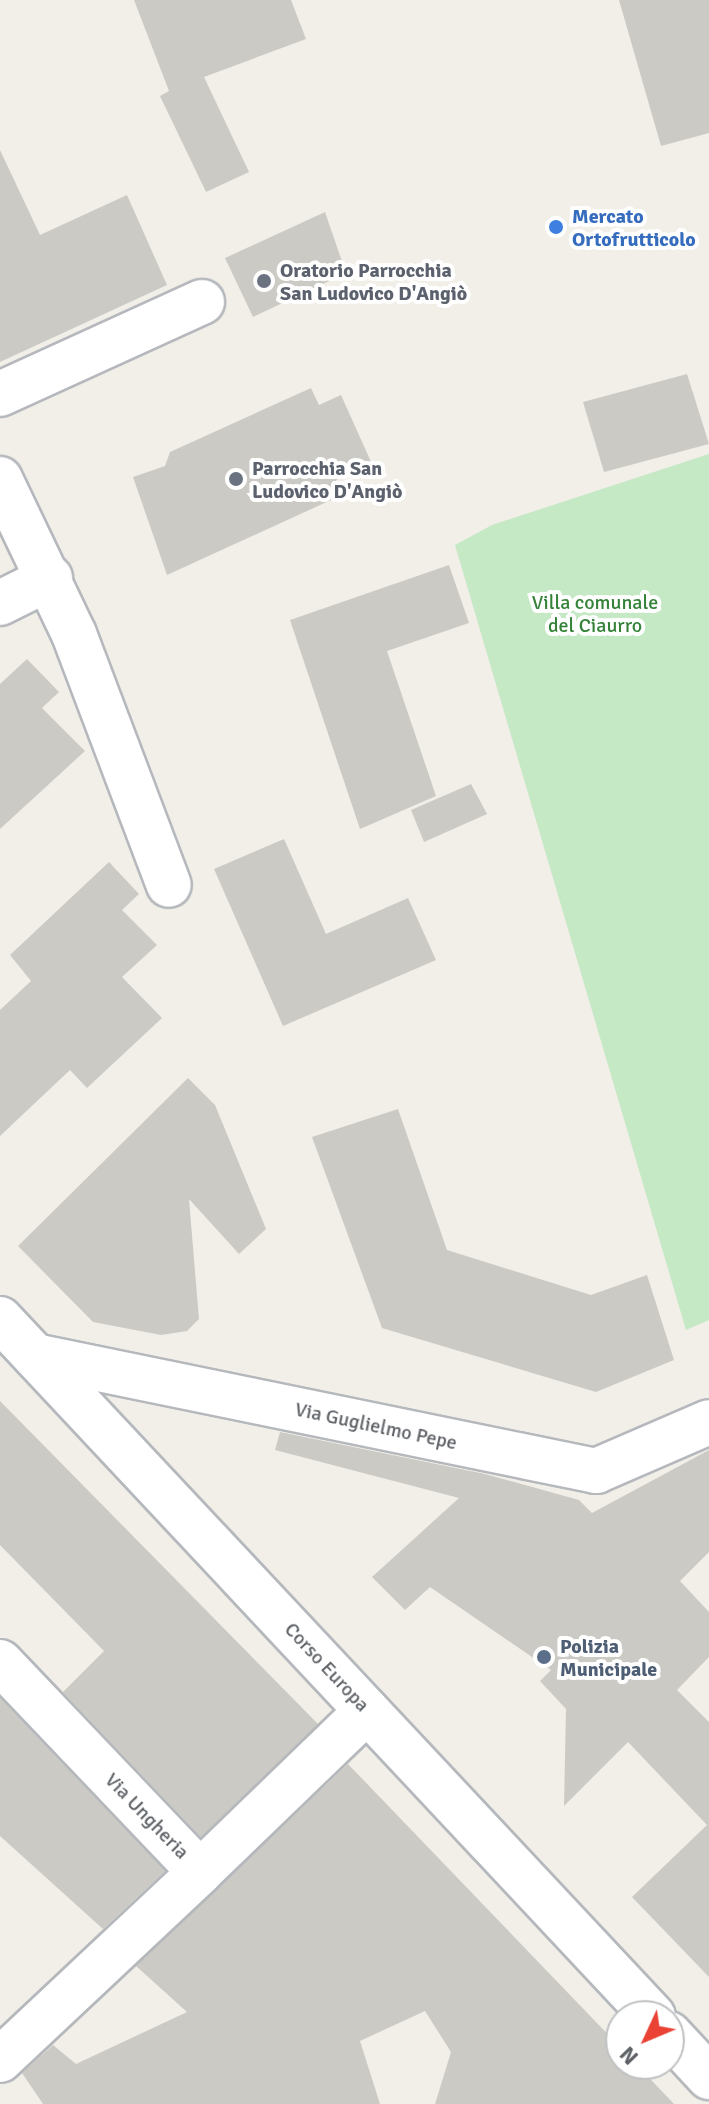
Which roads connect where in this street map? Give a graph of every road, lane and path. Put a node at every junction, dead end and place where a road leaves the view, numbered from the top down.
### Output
1 (202, 302) dead end
2 (0, 394) edge
3 (0, 479) edge
4 (50, 578) junction
5 (0, 603) edge
6 (169, 885) dead end
7 (0, 1319) edge
8 (35, 1356) junction
9 (709, 1422) edge
10 (0, 1662) edge
11 (367, 1711) junction
12 (200, 1872) junction
13 (638, 2000) edge
14 (685, 2051) edge
15 (0, 2060) edge
16 (709, 2077) edge

1 - 2 street
3 - 4 street
4 - 5 street
4 - 6 street
7 - 8 street, Corso Europa
8 - 9 street, Via Guglielmo Pepe
8 - 11 street, Corso Europa
10 - 12 street, Via Ungheria
11 - 12 street, Via Ungheria
11 - 13 street, Corso Europa
12 - 15 street
14 - 16 street

